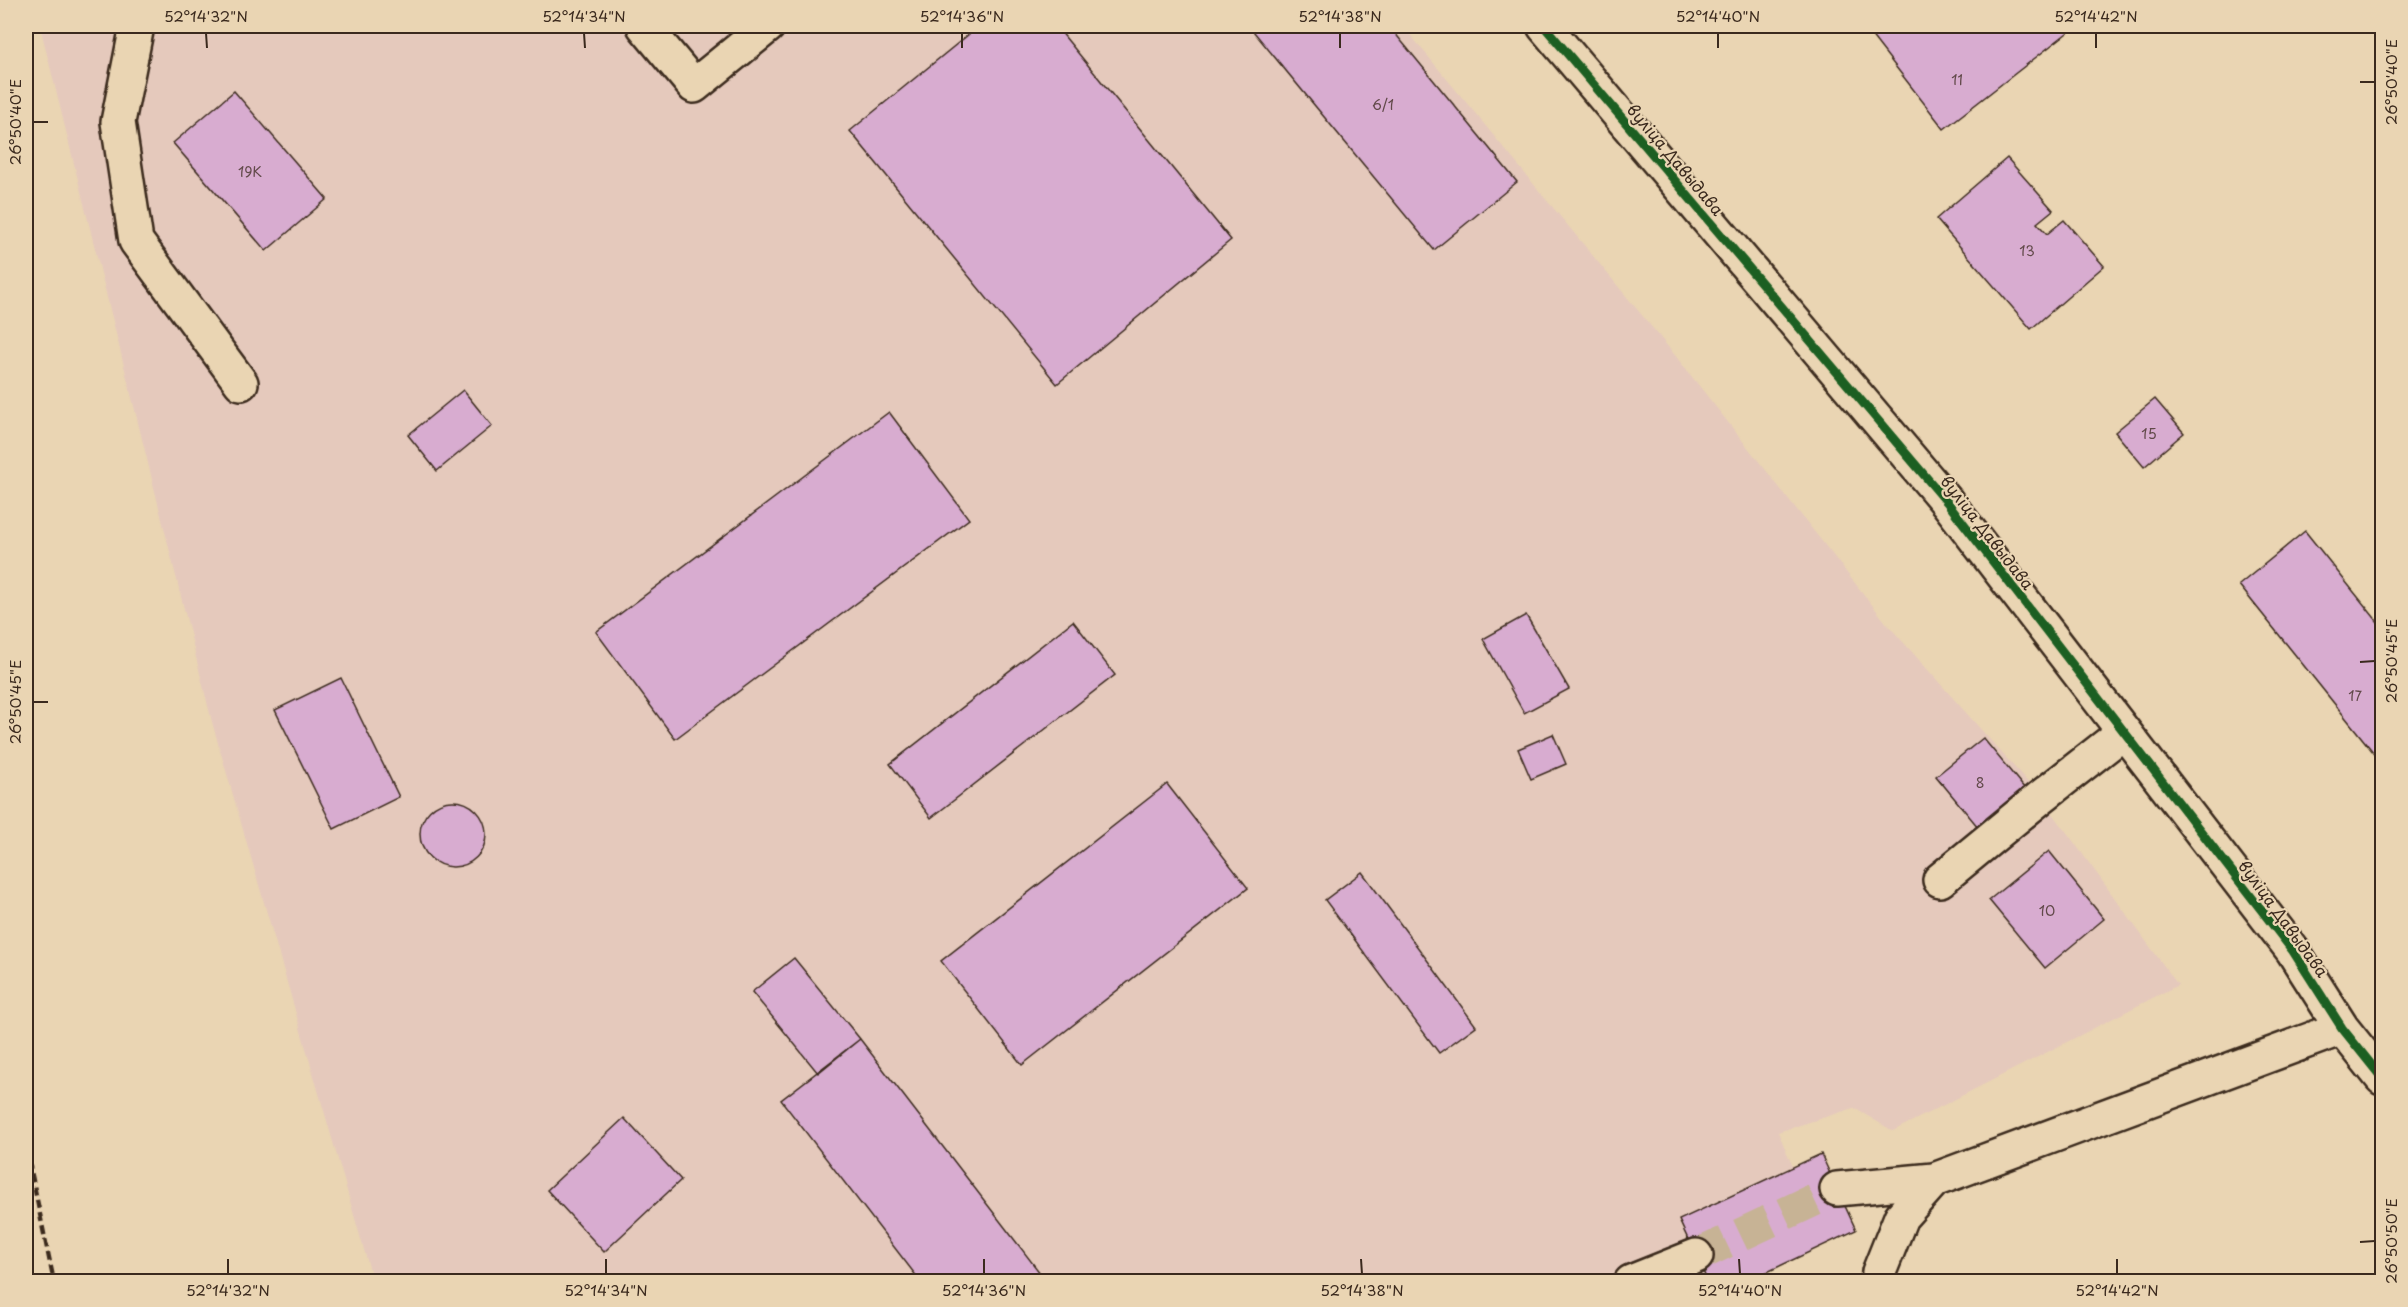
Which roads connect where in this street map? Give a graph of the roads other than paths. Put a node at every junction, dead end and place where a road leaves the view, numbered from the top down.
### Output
1 (137, 26) edge
2 (644, 26) edge
3 (768, 26) edge
4 (1544, 26) edge
5 (241, 383) dead end
6 (2124, 732) junction
7 (1940, 880) dead end
8 (2342, 1028) junction
9 (2382, 1078) edge
10 (1934, 1180) junction
11 (1837, 1189) tunnel mouth
12 (1696, 1256) tunnel mouth
13 (1631, 1281) edge
14 (1878, 1281) edge

1 - 5 street
2 - 3 street
4 - 6 street, вуліца Давыдава
6 - 7 street
6 - 8 street, вуліца Давыдава
8 - 9 street, вуліца Давыдава
8 - 10 street
10 - 11 street
10 - 14 street
12 - 13 street

